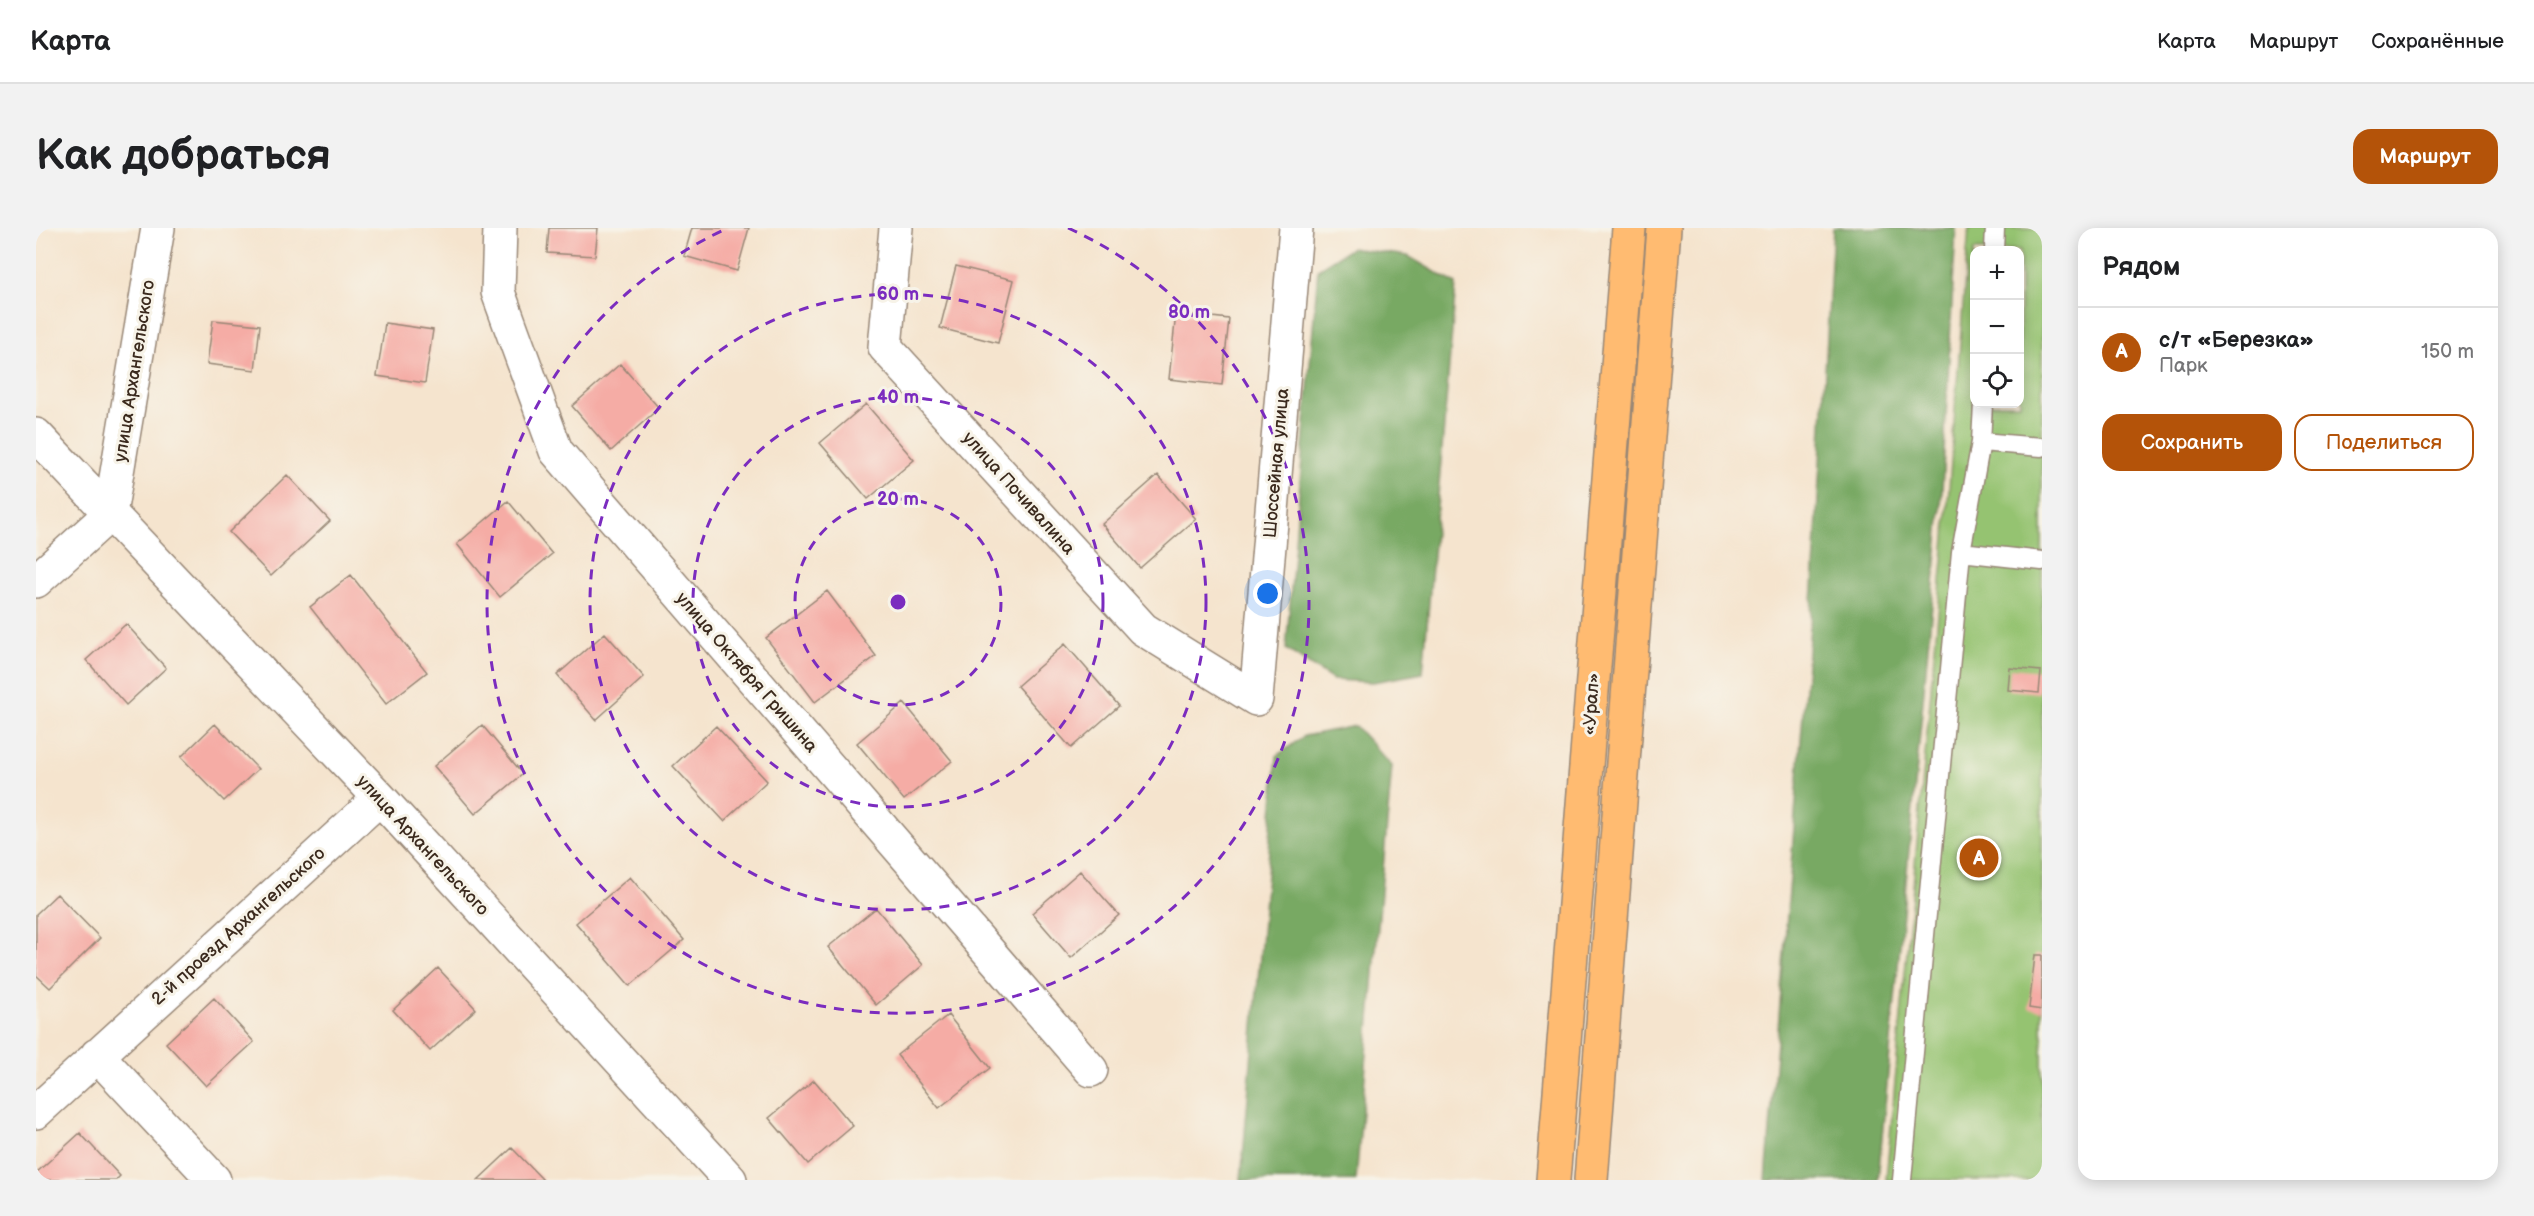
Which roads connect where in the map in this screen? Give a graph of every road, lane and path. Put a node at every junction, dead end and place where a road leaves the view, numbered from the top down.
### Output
1 (158, 228) edge
2 (500, 228) edge
3 (896, 228) edge
4 (1296, 228) edge
5 (1629, 228) edge
6 (1664, 228) edge
7 (1995, 228) edge
8 (1994, 246) edge
9 (1983, 408) edge
10 (36, 435) edge
11 (1981, 442) junction
12 (2042, 447) edge
13 (110, 514) junction
14 (1961, 552) junction
15 (2042, 561) edge
16 (36, 581) edge
17 (1256, 699) joint
18 (380, 798) junction
19 (97, 1055) junction
20 (1091, 1070) dead end
21 (36, 1112) edge
22 (214, 1180) edge
23 (730, 1180) edge
24 (1553, 1180) edge
25 (1591, 1180) edge
26 (1902, 1180) edge

1 - 13 street, улица Архангельского
2 - 20 street, улица Октября Гришина
3 - 17 street, улица Почивалина
4 - 17 street, Шоссейная улица
5 - 24 highway, «Урал»
6 - 25 highway, «Урал»
7 - 8 lane
9 - 11 lane
10 - 13 street, улица Архангельского
11 - 12 lane
11 - 14 lane
13 - 16 street
13 - 18 street, улица Архангельского
14 - 15 lane
14 - 26 lane
18 - 19 street, 2-й проезд Архангельского
18 - 23 street, улица Архангельского
19 - 21 street, 2-й проезд Архангельского
19 - 22 street

